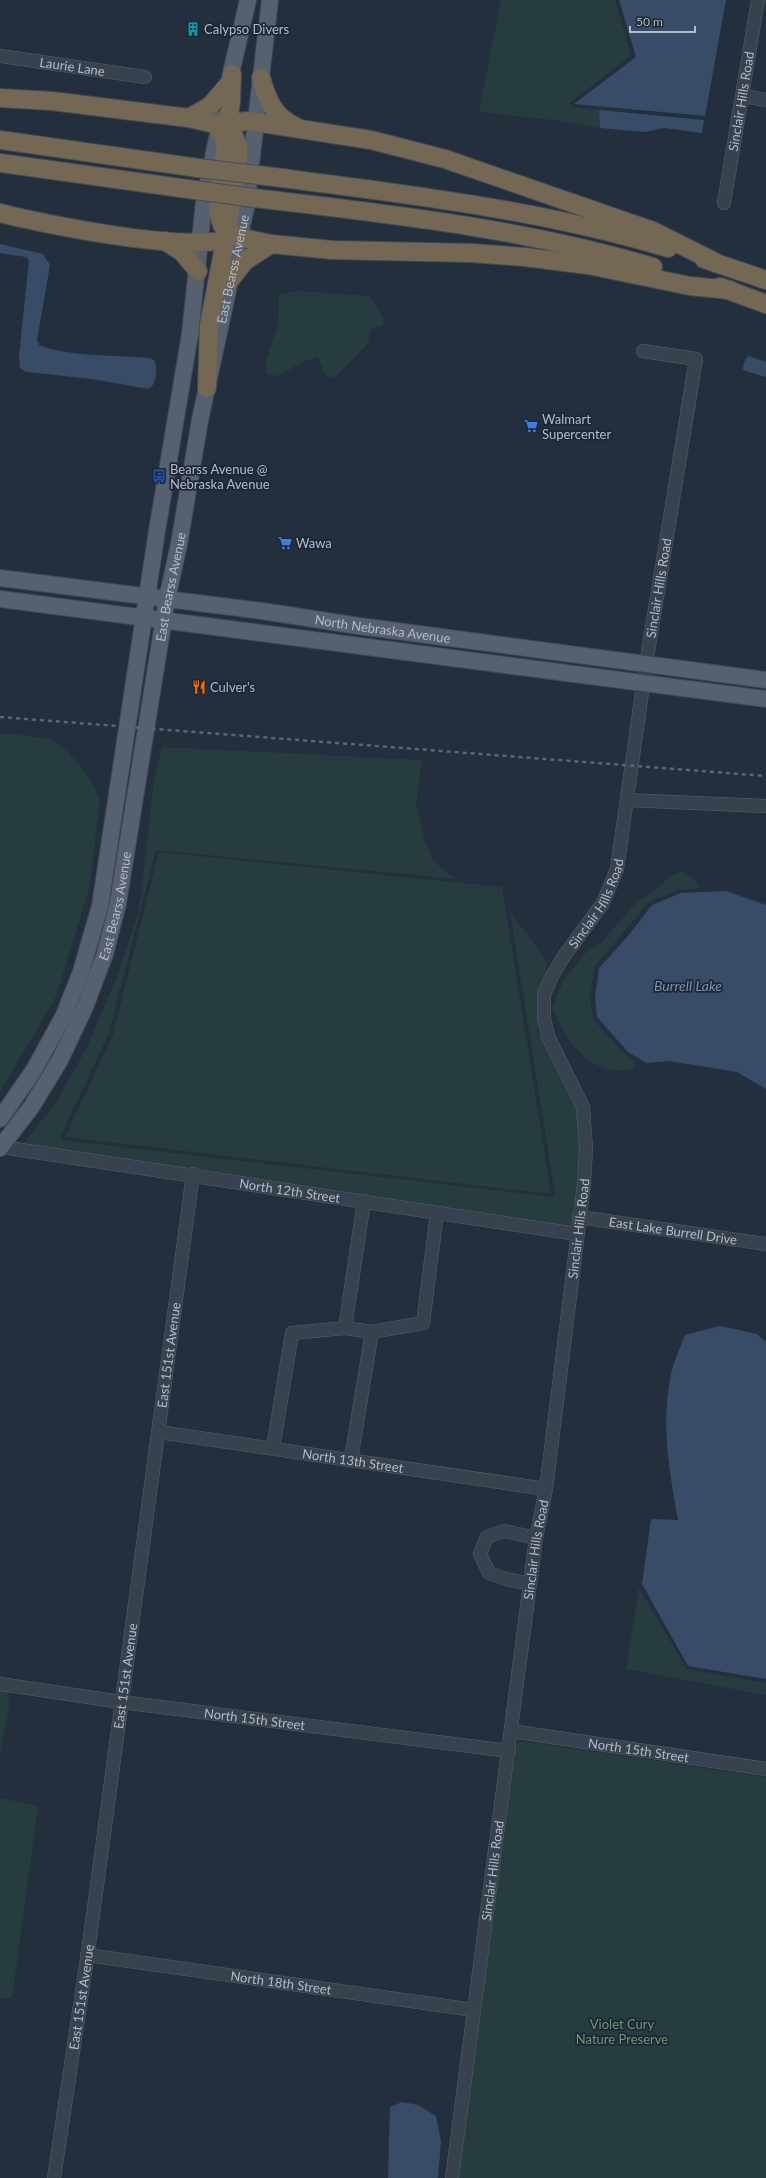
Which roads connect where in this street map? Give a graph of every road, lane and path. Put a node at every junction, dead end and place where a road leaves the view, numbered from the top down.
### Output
1 (248, 0) edge
2 (270, 0) edge
3 (758, 0) edge
4 (0, 56) edge
5 (145, 77) dead end
6 (262, 78) junction
7 (230, 79) junction
8 (743, 96) junction
9 (0, 98) edge
10 (766, 100) edge
11 (189, 118) junction
12 (257, 122) junction
13 (300, 128) junction
14 (223, 130) junction
15 (0, 140) edge
16 (0, 163) edge
17 (724, 204) dead end
18 (0, 214) edge
19 (233, 235) junction
20 (165, 241) junction
21 (201, 242) junction
22 (270, 244) junction
23 (715, 262) junction
24 (198, 271) junction
25 (230, 280) junction
26 (766, 280) edge
27 (730, 290) junction
28 (766, 304) edge
29 (643, 351) dead end
30 (207, 388) junction
31 (0, 578) edge
32 (147, 596) junction
33 (0, 599) edge
34 (166, 599) junction
35 (145, 618) junction
36 (163, 620) junction
37 (468, 641) junction
38 (385, 649) junction
39 (646, 664) junction
40 (766, 680) edge
41 (644, 683) junction
42 (766, 690) edge
43 (742, 696) junction
44 (766, 699) edge
45 (627, 800) junction
46 (766, 806) edge
47 (0, 1119) edge
48 (1, 1148) edge
49 (193, 1174) junction
50 (364, 1201) junction
51 (437, 1213) junction
52 (579, 1217) junction
53 (577, 1234) junction
54 (766, 1244) edge
55 (345, 1328) junction
56 (372, 1332) junction
57 (159, 1432) junction
58 (273, 1448) junction
59 (351, 1459) junction
60 (546, 1489) junction
61 (536, 1538) junction
62 (530, 1584) junction
63 (0, 1684) edge
64 (121, 1702) junction
65 (511, 1731) junction
66 (509, 1751) junction
67 (766, 1769) edge
68 (87, 1955) junction
69 (474, 2010) junction
70 (54, 2178) edge
71 (452, 2178) edge

1 - 7 main road
2 - 6 main road, East Bearss Avenue
3 - 8 street, Sinclair Hills Road
4 - 5 street, Laurie Lane
6 - 12 main road, East Bearss Avenue
6 - 13 highway
7 - 11 highway
7 - 14 highway
8 - 10 street
8 - 17 street, Sinclair Hills Road
9 - 11 highway
11 - 14 highway
12 - 13 highway
12 - 14 highway
12 - 19 main road, East Bearss Avenue
13 - 23 highway
14 - 19 highway
14 - 21 main road, East Bearss Avenue
15 - 23 highway, bridge
16 - 27 highway, bridge
18 - 20 highway
19 - 21 highway
19 - 22 highway
19 - 25 main road, East Bearss Avenue
19 - 30 highway
20 - 21 highway
20 - 24 highway
21 - 24 main road, East Bearss Avenue
22 - 25 highway
22 - 27 highway
23 - 26 highway
24 - 32 main road, East Bearss Avenue
25 - 30 main road, East Bearss Avenue
27 - 28 highway
29 - 39 street, Sinclair Hills Road
30 - 34 main road, East Bearss Avenue
31 - 32 main road, North Nebraska Avenue
32 - 34 main road, North Nebraska Avenue
32 - 35 main road, East Bearss Avenue
33 - 35 main road, North Nebraska Avenue
34 - 36 main road, East Bearss Avenue
34 - 37 main road, North Nebraska Avenue
35 - 36 main road, North Nebraska Avenue
35 - 47 main road, East Bearss Avenue
36 - 38 main road, North Nebraska Avenue
36 - 48 main road, East Bearss Avenue
37 - 38 main road
37 - 39 main road, North Nebraska Avenue
38 - 41 main road, North Nebraska Avenue
39 - 40 main road, North Nebraska Avenue
39 - 41 street, Sinclair Hills Road
41 - 43 main road, North Nebraska Avenue
41 - 45 street, Sinclair Hills Road
42 - 43 main road
43 - 44 main road, North Nebraska Avenue
45 - 46 street
45 - 52 street, Sinclair Hills Road
48 - 49 street, North 12th Street
49 - 50 street, North 12th Street
49 - 57 street, East 151st Avenue
50 - 51 street, North 12th Street
50 - 55 street
51 - 53 street, North 12th Street
51 - 56 street
52 - 53 street, Sinclair Hills Road
52 - 54 street, East Lake Burrell Drive
53 - 60 street, Sinclair Hills Road
55 - 56 street
55 - 58 street
56 - 59 street
57 - 58 street, North 13th Street
57 - 64 street, East 151st Avenue
58 - 59 street, North 13th Street
59 - 60 street, North 13th Street
60 - 61 street, Sinclair Hills Road
61 - 62 street, Sinclair Hills Road
61 - 62 street
62 - 65 street, Sinclair Hills Road
63 - 64 street, North 15th Street
64 - 66 street, North 15th Street
64 - 68 street, East 151st Avenue
65 - 66 street, Sinclair Hills Road
65 - 67 street, North 15th Street
66 - 69 street, Sinclair Hills Road
68 - 69 street, North 18th Street
68 - 70 street, East 151st Avenue
69 - 71 street, Sinclair Hills Road

